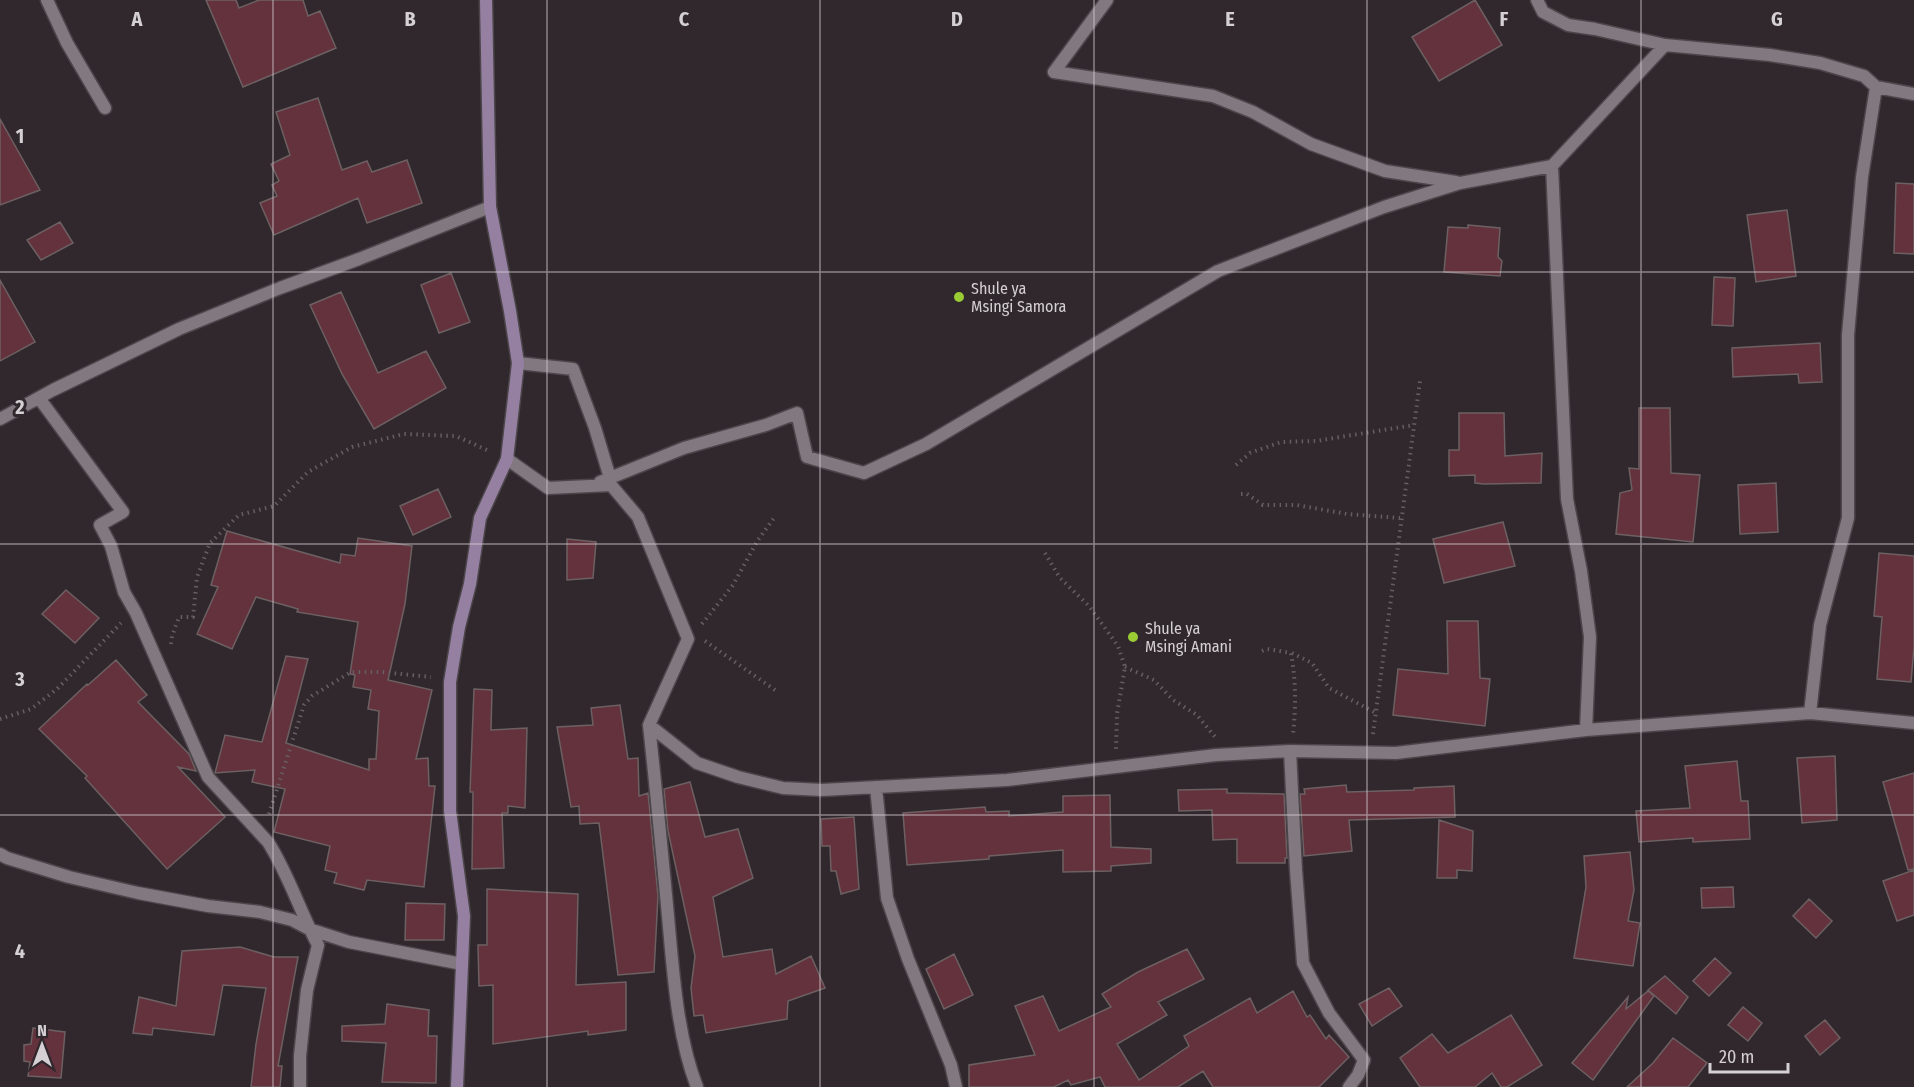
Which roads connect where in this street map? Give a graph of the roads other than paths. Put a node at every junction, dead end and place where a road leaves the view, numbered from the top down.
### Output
1 (47, 0) edge
2 (486, 0) edge
3 (1107, 0) edge
4 (1537, 0) edge
5 (1665, 45) junction
6 (1876, 87) junction
7 (1914, 94) edge
8 (105, 108) dead end
9 (1552, 166) junction
10 (1460, 183) junction
11 (490, 207) junction
12 (518, 363) junction
13 (39, 398) junction
14 (0, 419) edge
15 (507, 459) junction
16 (610, 478) junction
17 (591, 485) junction
18 (1810, 713) junction
19 (1914, 723) edge
20 (649, 725) junction
21 (1586, 730) junction
22 (1290, 751) junction
23 (876, 787) junction
24 (0, 854) edge
25 (309, 928) junction
26 (462, 964) junction
27 (300, 1087) edge
28 (457, 1087) edge
29 (697, 1087) edge
30 (956, 1087) edge
31 (1349, 1087) edge

1 - 8 street
2 - 11 street
3 - 10 street
4 - 5 street
5 - 6 street
5 - 9 street
6 - 7 street
6 - 18 street
9 - 10 street
9 - 21 street
10 - 16 street
11 - 12 street
11 - 13 street
12 - 15 street
12 - 16 street
13 - 14 street
13 - 25 street
15 - 17 street
15 - 26 street
16 - 17 street
17 - 20 street
18 - 19 street
18 - 21 street
20 - 23 street
20 - 29 street
21 - 22 street
22 - 23 street
22 - 31 street
23 - 30 street
24 - 25 street
25 - 26 street
25 - 27 street
26 - 28 street

